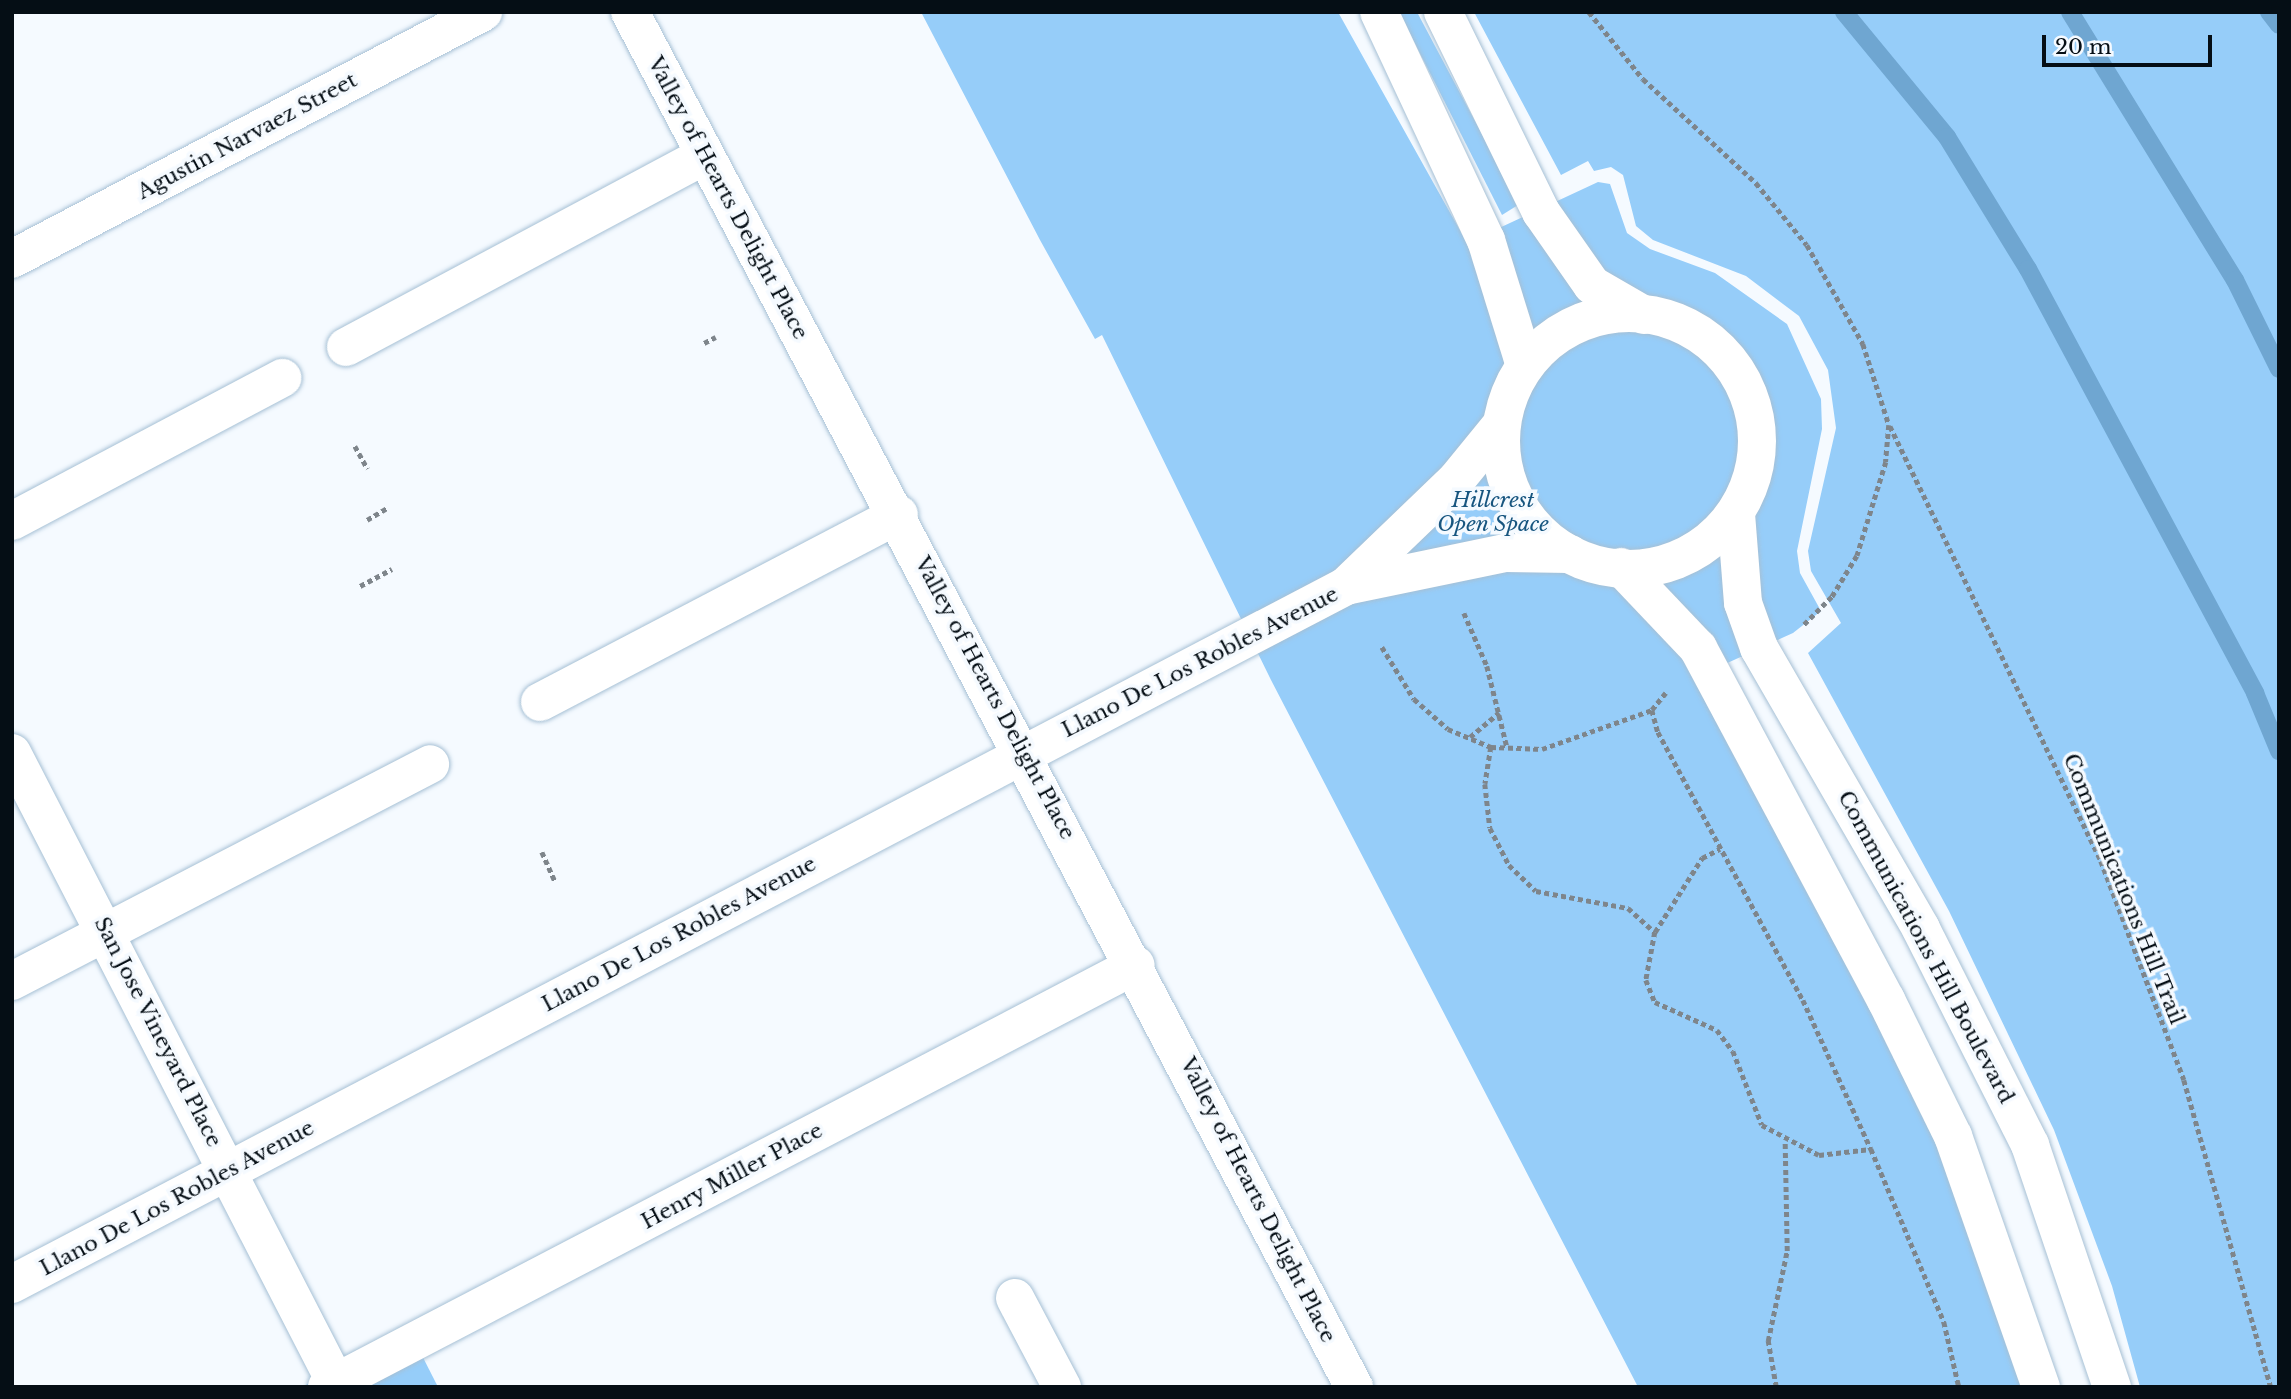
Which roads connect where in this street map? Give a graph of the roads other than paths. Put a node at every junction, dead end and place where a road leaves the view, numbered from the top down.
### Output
1 (483, 12) edge
2 (631, 12) edge
3 (1379, 12) edge
4 (1443, 12) edge
5 (702, 158) junction
6 (12, 259) edge
7 (1646, 316) junction
8 (346, 346) dead end
9 (1524, 363) junction
10 (282, 378) dead end
11 (1501, 425) junction
12 (899, 514) junction
13 (1736, 514) junction
14 (12, 521) edge
15 (1570, 554) junction
16 (1622, 567) junction
17 (1346, 586) junction
18 (540, 702) dead end
19 (12, 753) edge
20 (1021, 755) junction
21 (430, 764) dead end
22 (108, 931) junction
23 (1136, 965) junction
24 (12, 981) edge
25 (228, 1171) junction
26 (12, 1284) edge
27 (1015, 1298) dead end
28 (334, 1385) edge
29 (1062, 1387) edge
30 (1354, 1387) edge
31 (2042, 1387) edge
32 (2112, 1387) edge

1 - 6 street, Agustin Narvaez Street
2 - 5 street, Valley of Hearts Delight Place
3 - 9 street
4 - 7 street
5 - 8 street
5 - 12 street, Valley of Hearts Delight Place
7 - 9 street
7 - 13 street
9 - 11 street
10 - 14 street
11 - 15 street
11 - 17 street, Llano De Los Robles Avenue
12 - 18 street
12 - 20 street, Valley of Hearts Delight Place
13 - 16 street
13 - 32 street, Communications Hill Boulevard
15 - 16 street
15 - 17 street, Llano De Los Robles Avenue
16 - 31 street
17 - 20 street, Llano De Los Robles Avenue
19 - 22 street, San Jose Vineyard Place
20 - 23 street, Valley of Hearts Delight Place
20 - 25 street, Llano De Los Robles Avenue
21 - 22 street
22 - 24 street
22 - 25 street, San Jose Vineyard Place
23 - 28 street, Henry Miller Place
23 - 30 street, Valley of Hearts Delight Place
25 - 26 street, Llano De Los Robles Avenue
25 - 28 street, San Jose Vineyard Place
27 - 29 street

